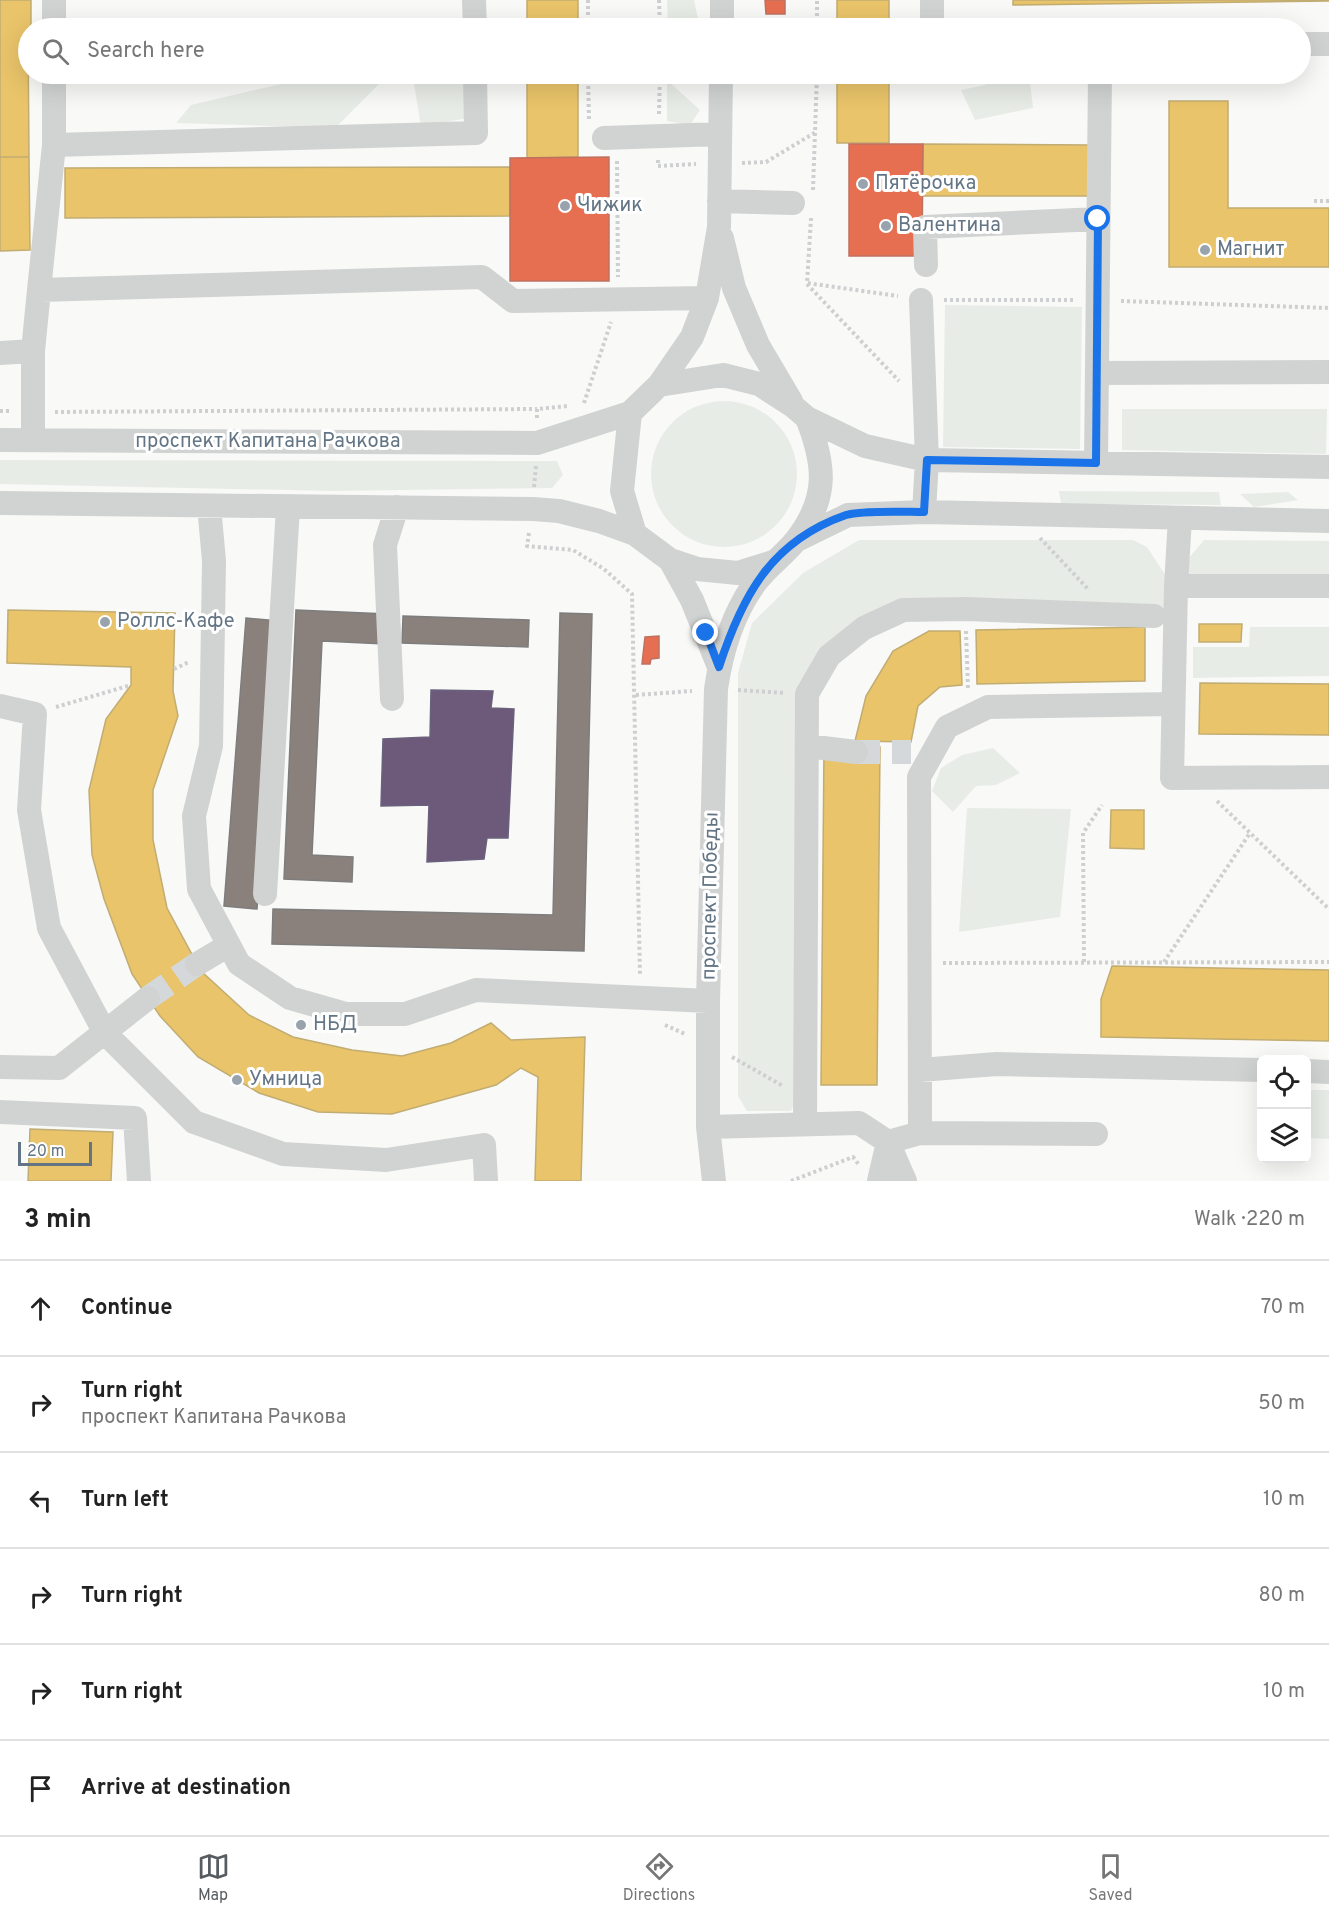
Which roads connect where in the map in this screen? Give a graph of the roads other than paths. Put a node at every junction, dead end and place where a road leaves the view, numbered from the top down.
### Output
1 (54, 0) edge
2 (474, 0) edge
3 (722, 0) edge
4 (932, 0) edge
5 (54, 18) edge
6 (475, 18) edge
7 (722, 18) edge
8 (932, 18) edge
9 (1311, 44) edge
10 (1329, 44) edge
11 (54, 84) edge
12 (475, 84) edge
13 (721, 84) edge
14 (1100, 84) edge
15 (720, 134) junction
16 (603, 140) road end
17 (54, 145) junction
18 (719, 201) junction
19 (806, 206) road end
20 (1098, 219) junction
21 (719, 227) junction
22 (926, 265) dead end
23 (39, 290) junction
24 (707, 298) junction
25 (921, 300) road end
26 (33, 351) junction
27 (0, 353) edge
28 (1329, 372) edge
29 (1097, 373) junction
30 (659, 385) junction
31 (800, 412) junction
32 (630, 413) junction
33 (0, 440) edge
34 (33, 440) junction
35 (927, 460) junction
36 (1096, 463) junction
37 (1329, 467) edge
38 (0, 503) edge
39 (209, 506) junction
40 (288, 507) junction
41 (397, 507) junction
42 (924, 512) junction
43 (1180, 518) junction
44 (1329, 521) edge
45 (635, 534) junction
46 (797, 540) junction
47 (670, 560) junction
48 (773, 562) junction
49 (1176, 586) junction
50 (1329, 586) edge
51 (1154, 616) dead end
52 (719, 667) junction
53 (392, 699) dead end
54 (1173, 704) junction
55 (0, 706) edge
56 (807, 746) junction
57 (856, 752) tunnel mouth
58 (1329, 777) edge
59 (265, 894) dead end
60 (229, 945) junction
61 (197, 964) tunnel mouth
62 (148, 998) tunnel mouth
63 (708, 1001) junction
64 (105, 1033) junction
65 (0, 1067) edge
66 (920, 1070) junction
67 (1257, 1070) edge
68 (1311, 1071) edge
69 (1329, 1072) edge
70 (0, 1112) edge
71 (805, 1124) junction
72 (708, 1126) junction
73 (920, 1133) junction
74 (1096, 1134) dead end
75 (888, 1142) junction
76 (872, 1177) edge
77 (139, 1181) edge
78 (486, 1181) edge
79 (714, 1181) edge
80 (905, 1181) edge

1 - 5 street
2 - 6 street
3 - 7 street
4 - 8 street
9 - 10 street
11 - 17 street
12 - 17 street
13 - 15 street
14 - 20 street
15 - 16 street
15 - 18 street
17 - 23 street
18 - 19 street
18 - 21 street
20 - 22 street
20 - 29 street
21 - 24 street
21 - 31 street
23 - 24 street
23 - 26 street
24 - 30 street
25 - 35 street
26 - 27 street
26 - 34 street
28 - 29 street
29 - 36 street
30 - 31 street
30 - 32 street
31 - 35 street
31 - 46 street
32 - 34 street, проспект Капитана Рачкова
32 - 45 street
33 - 34 street, проспект Капитана Рачкова
35 - 36 street
35 - 42 street
36 - 37 street
38 - 39 street
39 - 40 street
39 - 60 street
40 - 41 street
40 - 59 street
41 - 45 street
41 - 53 street
42 - 43 street
42 - 46 street
43 - 44 street
43 - 49 street
45 - 47 street
46 - 48 street
47 - 48 street
47 - 52 street
48 - 52 street, проспект Победы
49 - 50 street
49 - 54 street
51 - 56 street
52 - 63 street, проспект Победы
54 - 58 street
54 - 66 street
55 - 64 street
56 - 57 street
56 - 71 street
60 - 61 street
60 - 63 street
62 - 64 street
63 - 72 street, проспект Победы
64 - 65 street
64 - 78 street
66 - 67 street
66 - 73 street
68 - 69 street
70 - 77 street
71 - 72 street
71 - 75 street
72 - 79 street, проспект Победы
73 - 74 street
73 - 75 street
75 - 76 street
75 - 80 street

